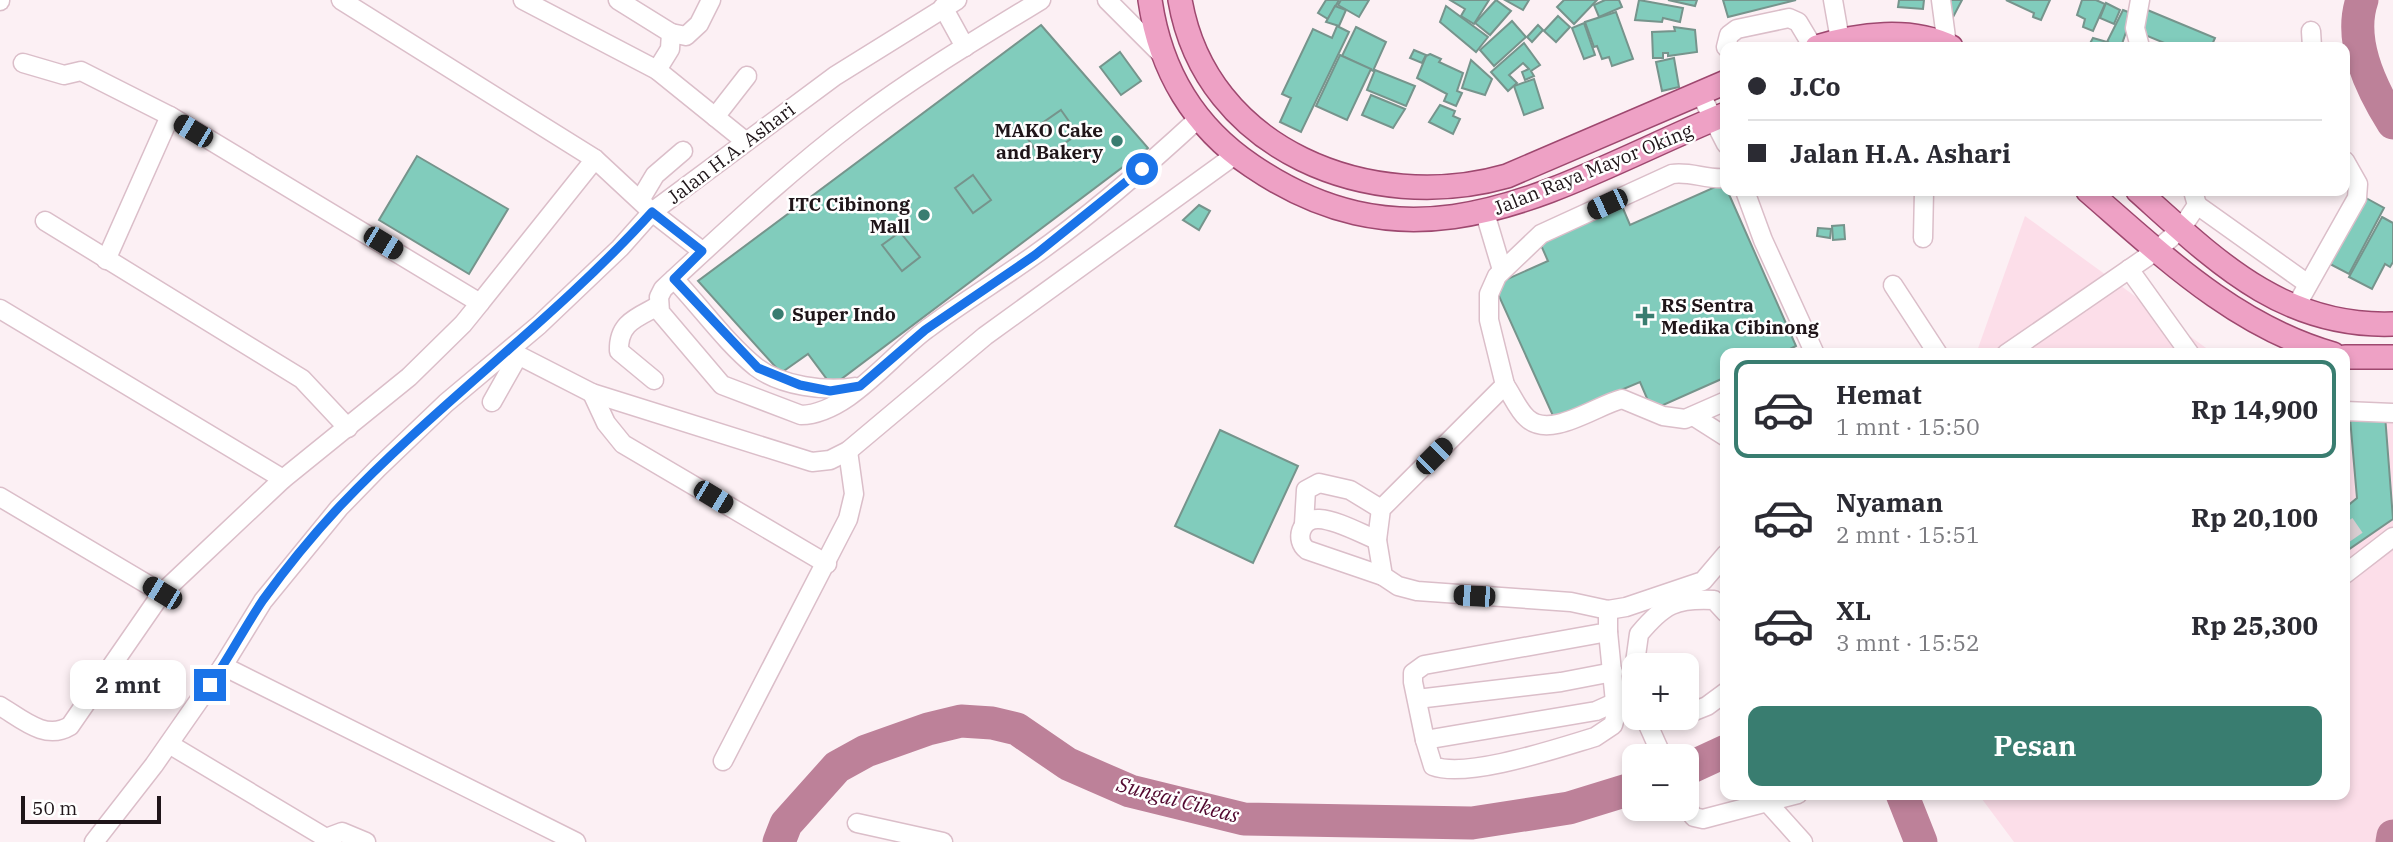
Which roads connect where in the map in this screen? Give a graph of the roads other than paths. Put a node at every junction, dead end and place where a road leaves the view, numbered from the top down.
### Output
1 (341, 0) edge
2 (523, 0) edge
3 (618, 0) edge
4 (712, 0) edge
5 (1041, 0) edge
6 (1107, 0) edge
7 (1150, 0) edge
8 (1180, 0) edge
9 (1833, 0) edge
10 (1941, 0) edge
11 (2140, 0) edge
12 (950, 4) edge
13 (545, 5) edge
14 (671, 33) junction
15 (1840, 40) junction
16 (1727, 42) edge
17 (1812, 42) edge
18 (1833, 42) edge
19 (1931, 42) edge
20 (1948, 42) edge
21 (2138, 42) edge
22 (965, 47) junction
23 (1163, 56) junction
24 (23, 64) dead end
25 (657, 70) junction
26 (747, 76) dead end
27 (1720, 85) edge
28 (1700, 93) junction
29 (170, 116) junction
30 (715, 117) junction
31 (1719, 117) edge
32 (1202, 123) junction
33 (745, 141) junction
34 (683, 151) dead end
35 (1236, 155) junction
36 (595, 159) junction
37 (1720, 178) edge
38 (2351, 185) edge
39 (1747, 196) edge
40 (1924, 196) edge
41 (2094, 196) edge
42 (2144, 196) edge
43 (2195, 198) edge
44 (646, 206) junction
45 (1485, 213) junction
46 (44, 221) dead end
47 (2181, 229) junction
48 (1923, 238) dead end
49 (2157, 250) junction
50 (702, 251) junction
51 (106, 260) junction
52 (2129, 269) junction
53 (1502, 270) junction
54 (674, 279) junction
55 (2308, 284) junction
56 (1893, 285) dead end
57 (480, 303) junction
58 (658, 306) junction
59 (2295, 307) junction
60 (0, 309) edge
61 (2393, 324) edge
62 (1812, 348) edge
63 (1934, 348) edge
64 (2015, 348) edge
65 (2186, 348) edge
66 (2313, 348) edge
67 (514, 354) junction
68 (2350, 357) edge
69 (2393, 357) edge
70 (654, 380) dead end
71 (1505, 385) junction
72 (860, 386) junction
73 (592, 393) junction
74 (492, 402) dead end
75 (1720, 404) edge
76 (2350, 411) edge
77 (2393, 413) edge
78 (1693, 416) junction
79 (348, 428) junction
80 (1720, 433) edge
81 (848, 451) junction
82 (283, 479) junction
83 (0, 497) edge
84 (1381, 509) junction
85 (1304, 524) junction
86 (2393, 537) edge
87 (1377, 540) junction
88 (1720, 561) edge
89 (827, 564) junction
90 (2350, 567) edge
91 (1383, 576) junction
92 (1703, 581) junction
93 (162, 593) junction
94 (1720, 606) edge
95 (1608, 610) junction
96 (1608, 632) junction
97 (1636, 653) edge
98 (223, 666) junction
99 (1613, 672) junction
100 (1720, 696) edge
101 (1417, 699) junction
102 (0, 706) edge
103 (1616, 708) junction
104 (1622, 708) edge
105 (1699, 709) edge
106 (1425, 740) junction
107 (169, 744) junction
108 (723, 761) dead end
109 (1778, 800) edge
110 (1768, 803) junction
111 (1699, 818) edge
112 (857, 824) dead end
113 (94, 842) edge
114 (366, 842) edge
115 (576, 842) edge
116 (943, 842) edge
117 (1803, 842) edge

1 - 36 street
2 - 13 street
3 - 14 street
4 - 14 street
5 - 22 street
6 - 23 street
7 - 23 main road, Jalan Raya Mayor Oking
8 - 28 main road, Jalan Raya Mayor Oking
9 - 15 street
10 - 20 street
11 - 21 street
12 - 22 street
12 - 33 street, Jalan H.A. Ashari
13 - 25 street
14 - 25 street
15 - 18 main road
15 - 19 main road
16 - 17 street
22 - 50 street
23 - 32 main road, Jalan Raya Mayor Oking
24 - 29 street
25 - 30 street
26 - 30 street
27 - 28 main road, Jalan Raya Mayor Oking
28 - 31 street
29 - 51 street
29 - 57 street
30 - 33 street
31 - 45 main road, Jalan Raya Mayor Oking
32 - 35 main road, Jalan Raya Mayor Oking
32 - 72 street
33 - 44 street, Jalan H.A. Ashari
34 - 44 street
35 - 45 main road, Jalan Raya Mayor Oking
35 - 81 street
36 - 44 street
36 - 57 street
37 - 53 street
38 - 55 street
39 - 62 street
40 - 48 street
41 - 49 main road
42 - 47 main road
43 - 47 street
43 - 55 street
44 - 50 street
44 - 67 street, Jalan H.A. Ashari
45 - 53 street
46 - 51 street
47 - 49 street
47 - 59 main road
49 - 52 street
49 - 66 main road
50 - 54 street
51 - 79 street
52 - 64 street
52 - 65 street
53 - 71 street
54 - 58 street
54 - 72 street
55 - 59 street
56 - 63 street
57 - 79 street
58 - 70 street
58 - 72 street
59 - 61 main road
60 - 82 street
67 - 73 street
67 - 74 street
67 - 98 street, Jalan H.A. Ashari
68 - 69 main road
71 - 78 street
71 - 84 street
73 - 81 street
73 - 89 street
75 - 78 street
76 - 77 street
78 - 80 street
79 - 82 street
81 - 89 street
82 - 93 street
83 - 93 street
84 - 85 street
84 - 87 street
85 - 87 street
85 - 91 street
86 - 90 street
87 - 91 street
88 - 92 street
89 - 108 street
91 - 95 street
92 - 94 street
92 - 95 street
93 - 102 street
94 - 97 street
95 - 96 street
96 - 99 street
96 - 101 street
98 - 107 street, Jalan H.A. Ashari
98 - 115 street
99 - 101 street
99 - 103 street
100 - 105 street
101 - 106 street
103 - 104 street
103 - 106 street
103 - 106 street
107 - 113 street, Jalan H.A. Ashari
107 - 114 street
109 - 110 street
110 - 111 street
110 - 117 street
112 - 116 street

